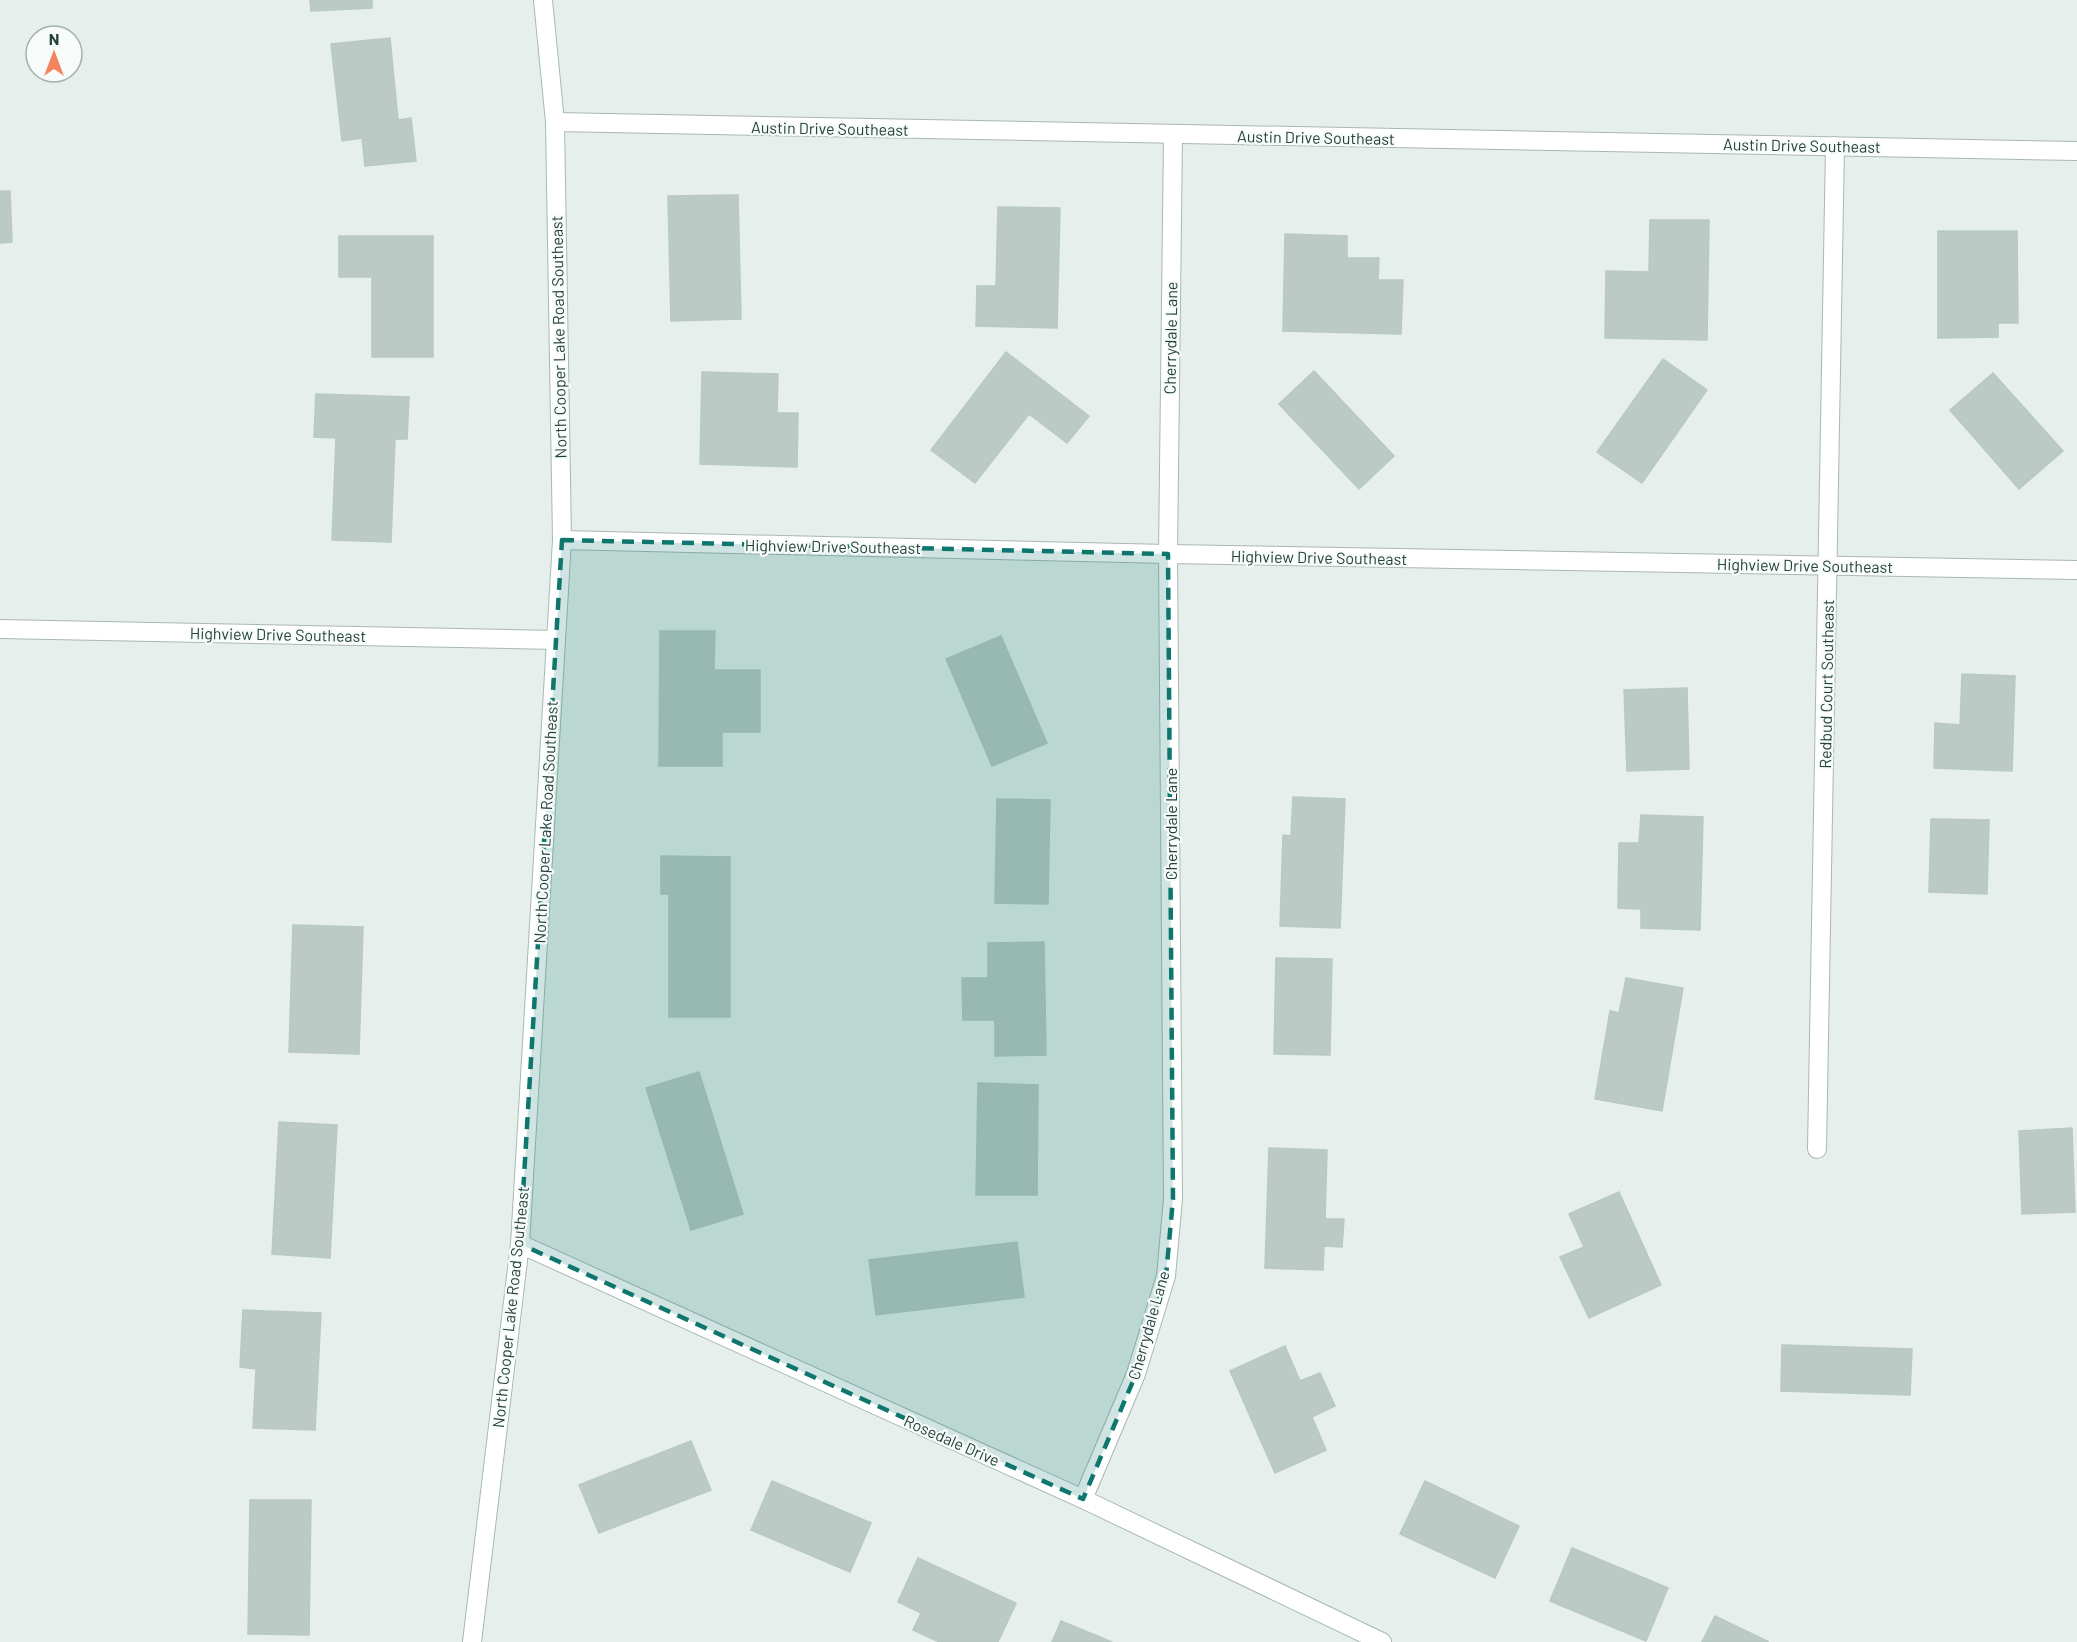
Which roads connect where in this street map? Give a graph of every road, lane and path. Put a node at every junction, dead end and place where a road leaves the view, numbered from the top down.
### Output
1 (543, 0) edge
2 (555, 122) junction
3 (1173, 135) junction
4 (1835, 146) junction
5 (2077, 151) edge
6 (562, 540) junction
7 (1168, 554) junction
8 (1829, 565) junction
9 (2077, 570) edge
10 (0, 628) edge
11 (556, 640) junction
12 (1817, 1149) dead end
13 (520, 1244) junction
14 (1083, 1499) junction
15 (472, 1642) edge
16 (1382, 1642) edge

1 - 2 street, North Cooper Lake Road Southeast
2 - 3 street, Austin Drive Southeast
2 - 6 street, North Cooper Lake Road Southeast
3 - 4 street, Austin Drive Southeast
3 - 7 street, Cherrydale Lane
4 - 5 street, Austin Drive Southeast
4 - 8 street, Redbud Court Southeast
6 - 7 street, Highview Drive Southeast
6 - 11 street, North Cooper Lake Road Southeast
7 - 8 street, Highview Drive Southeast
7 - 14 street, Cherrydale Lane
8 - 9 street, Highview Drive Southeast
8 - 12 street, Redbud Court Southeast
10 - 11 street, Highview Drive Southeast
11 - 13 street, North Cooper Lake Road Southeast
13 - 14 street, Rosedale Drive
13 - 15 street, North Cooper Lake Road Southeast
14 - 16 street, Rosedale Drive

